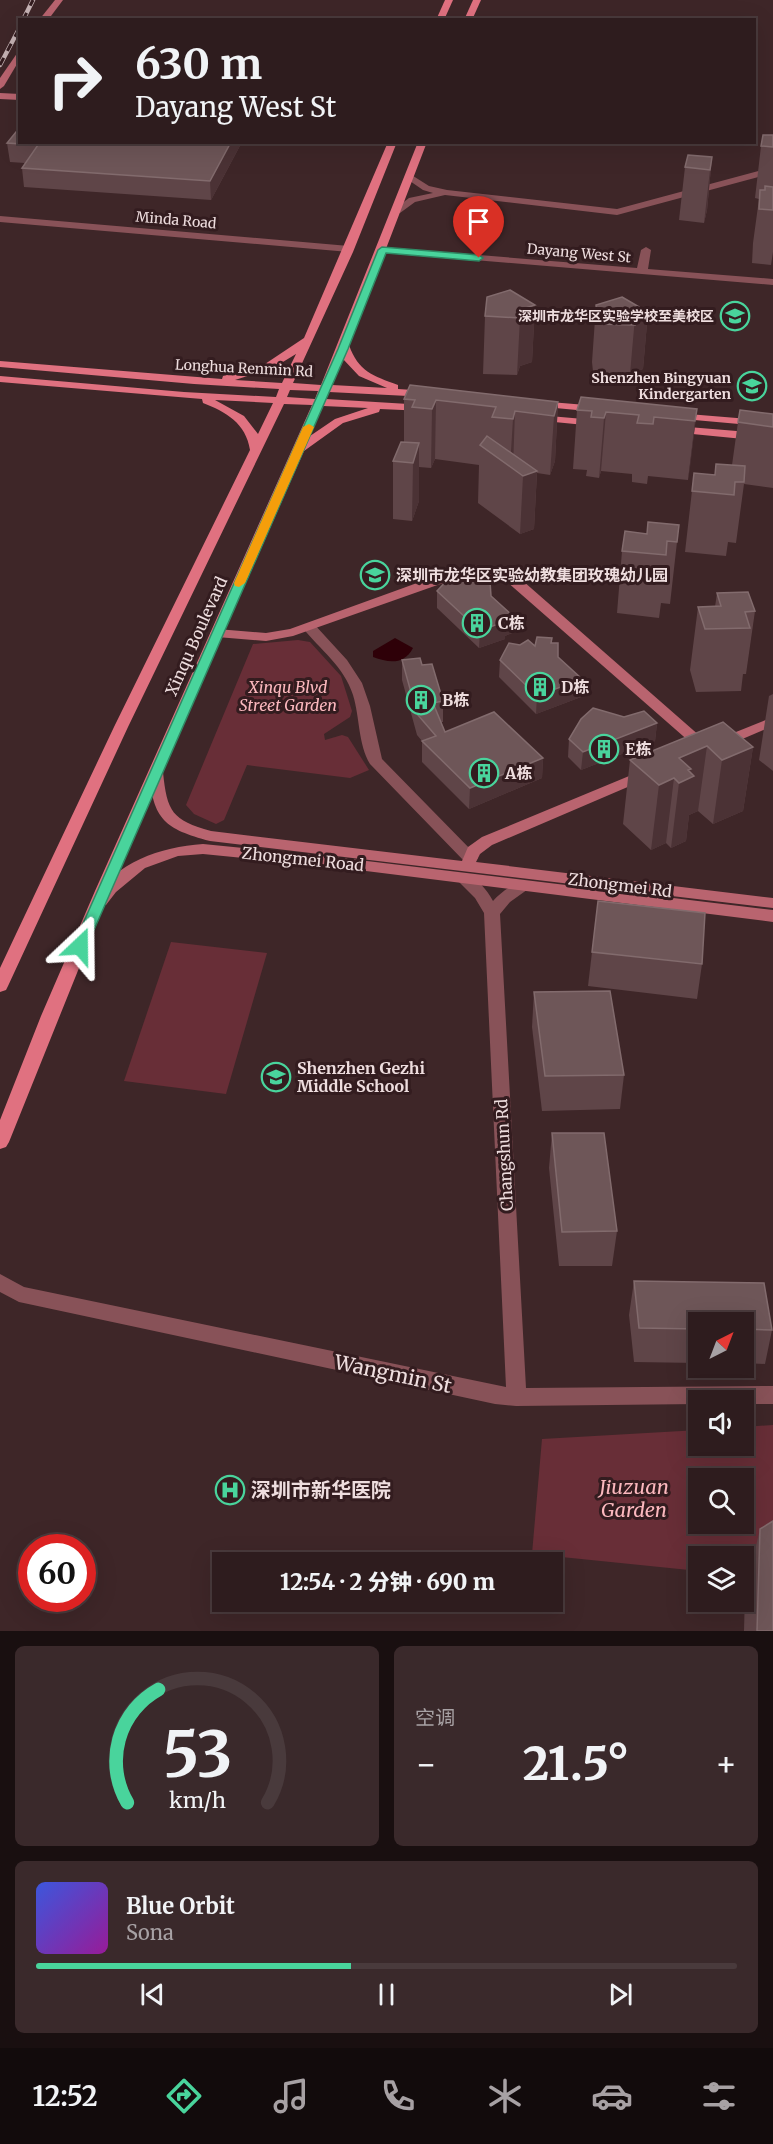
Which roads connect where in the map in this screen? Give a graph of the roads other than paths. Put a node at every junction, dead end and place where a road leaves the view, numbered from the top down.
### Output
1 (59, 0) edge
2 (449, 0) edge
3 (477, 0) edge
4 (46, 18) edge
5 (441, 18) edge
6 (469, 18) edge
7 (18, 54) edge
8 (0, 86) edge
9 (0, 96) edge
10 (18, 97) edge
11 (392, 144) edge
12 (422, 144) edge
13 (773, 170) edge
14 (410, 177) junction
15 (447, 194) junction
16 (397, 211) junction
17 (0, 219) edge
18 (349, 249) junction
19 (382, 250) junction
20 (646, 250) dead end
21 (642, 271) junction
22 (773, 282) edge
23 (308, 337) junction
24 (345, 346) junction
25 (0, 364) edge
26 (0, 379) edge
27 (194, 381) junction
28 (286, 387) junction
29 (326, 388) junction
30 (421, 394) junction
31 (184, 395) junction
32 (444, 396) edge
33 (279, 400) junction
34 (320, 401) junction
35 (528, 403) edge
36 (411, 407) junction
37 (435, 409) edge
38 (611, 410) edge
39 (659, 414) edge
40 (528, 417) edge
41 (610, 424) edge
42 (773, 424) edge
43 (668, 429) edge
44 (773, 438) edge
45 (256, 451) junction
46 (297, 454) junction
47 (309, 627) junction
48 (217, 633) junction
49 (773, 721) edge
50 (707, 749) junction
51 (687, 758) edge
52 (656, 771) edge
53 (156, 772) junction
54 (467, 868) junction
55 (524, 887) junction
56 (99, 903) junction
57 (773, 903) edge
58 (492, 913) junction
59 (773, 916) edge
60 (0, 986) edge
61 (0, 1142) edge
62 (0, 1282) edge
63 (19, 1294) junction
64 (0, 1300) edge
65 (773, 1395) edge
66 (516, 1397) junction

1 - 4 street
2 - 5 main road
3 - 6 main road
7 - 8 street
9 - 10 street
11 - 18 main road, Xinqu Boulevard
12 - 14 main road, Xinqu Boulevard
13 - 15 street
14 - 15 street
14 - 16 main road, Xinqu Boulevard
15 - 16 street
16 - 19 main road, Xinqu Boulevard
17 - 18 street, Minda Road
18 - 23 main road, Xinqu Boulevard
19 - 21 street, Dayang West St
19 - 24 main road, Xinqu Boulevard
20 - 21 street
21 - 22 street, Dayang West St
23 - 27 main road
23 - 28 main road, Xinqu Boulevard
24 - 29 main road, Xinqu Boulevard
24 - 30 main road
25 - 27 main road, Longhua Renmin Rd
26 - 31 main road, Longhua Renmin Rd
27 - 28 main road, Longhua Renmin Rd
28 - 29 main road, Longhua Renmin Rd
28 - 33 main road, Xinqu Boulevard
29 - 30 main road, Longhua Renmin Rd
29 - 34 main road, Xinqu Boulevard
30 - 32 main road, Longhua Renmin Rd
31 - 33 main road, Longhua Renmin Rd
31 - 45 main road
33 - 34 main road, Longhua Renmin Rd
33 - 45 main road, Xinqu Boulevard
34 - 36 main road, Longhua Renmin Rd
34 - 46 main road, Xinqu Boulevard
35 - 38 main road
36 - 37 main road, Longhua Renmin Rd
36 - 46 main road
39 - 42 main road
40 - 41 main road
43 - 44 main road
45 - 60 main road, Xinqu Boulevard
46 - 48 main road, Xinqu Boulevard
47 - 48 street
47 - 50 street
47 - 54 street
48 - 53 main road, Xinqu Boulevard
49 - 50 street
50 - 51 street
52 - 54 street
53 - 54 street, Zhongmei Road
53 - 56 main road, Xinqu Boulevard
54 - 55 street, Zhongmei Road
54 - 56 street, Zhongmei Road
54 - 57 street, Zhongmei Rd
54 - 58 street
55 - 58 street
55 - 59 street, Zhongmei Rd
56 - 61 main road, Xinqu Boulevard
58 - 66 street, Changshun Rd
62 - 63 street
63 - 64 street
63 - 66 street, Wangmin St
65 - 66 street, Wangmin St

